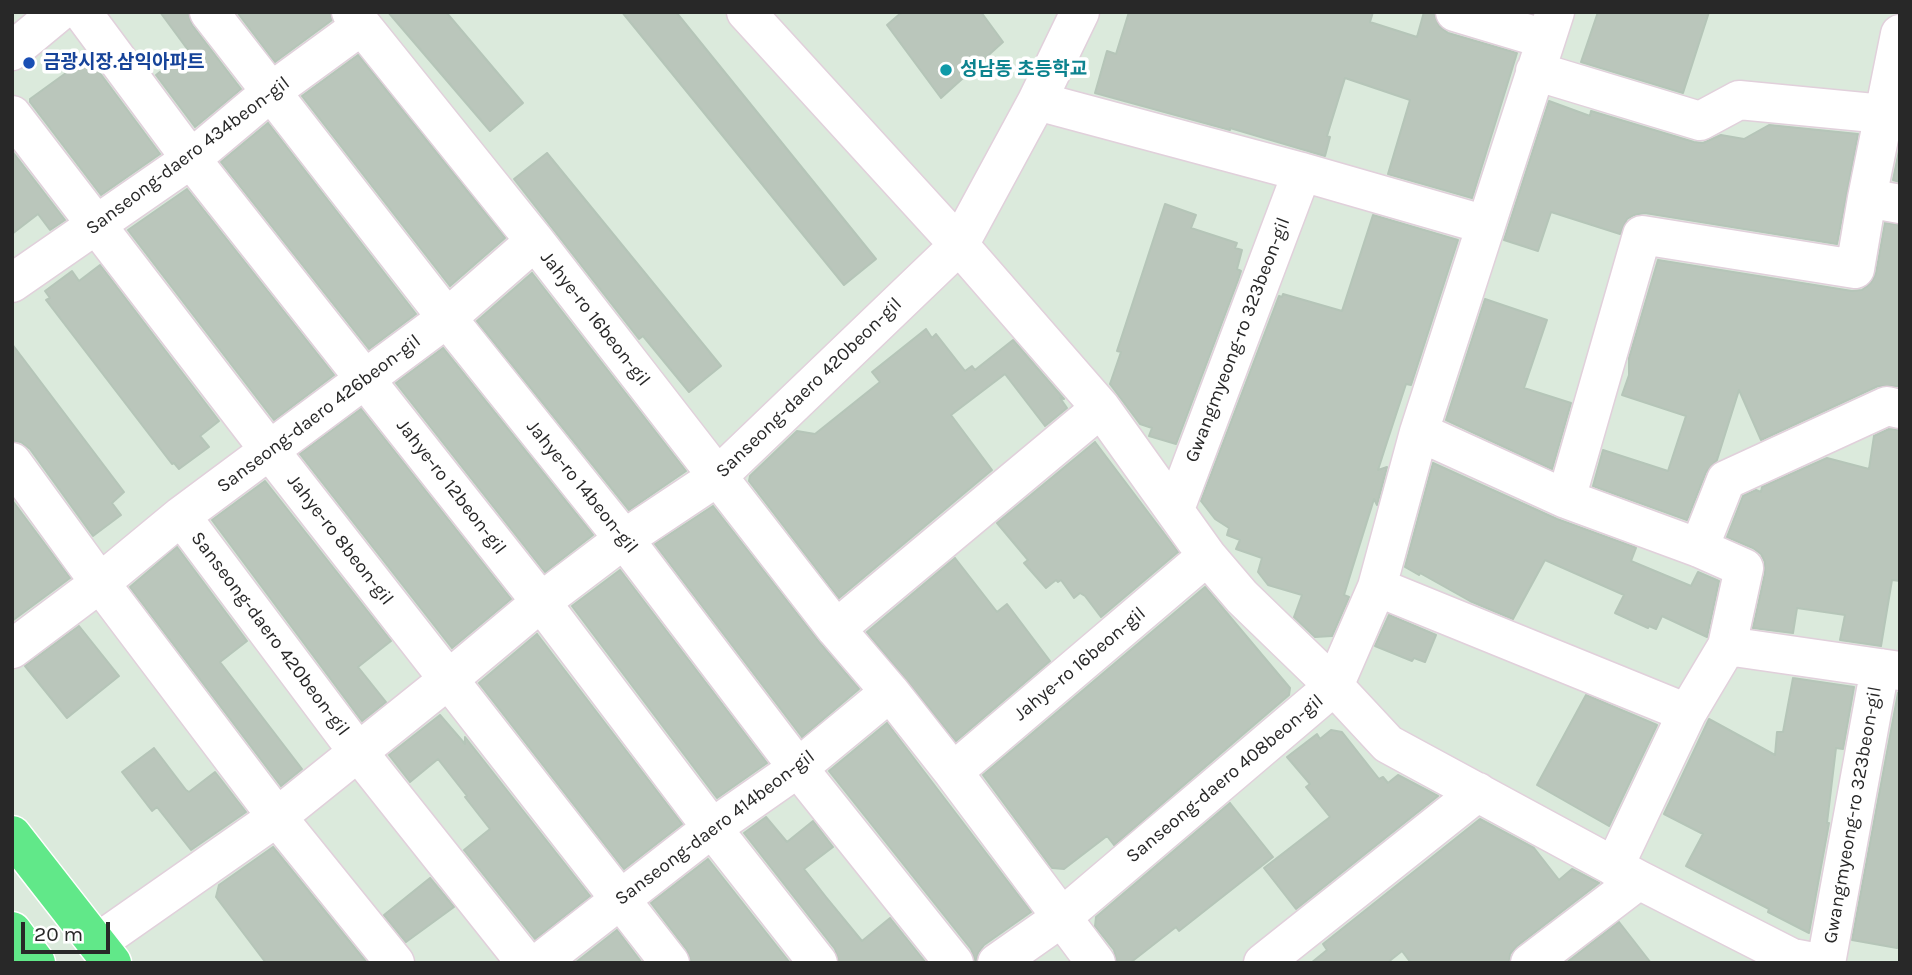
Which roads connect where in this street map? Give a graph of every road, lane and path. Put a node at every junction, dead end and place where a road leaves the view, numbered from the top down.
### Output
1 (58, 12) edge
2 (82, 12) edge
3 (209, 12) edge
4 (746, 12) edge
5 (1080, 12) edge
6 (1455, 12) edge
7 (356, 19) edge
8 (1900, 34) edge
9 (1545, 41) edge
10 (12, 51) edge
11 (272, 91) junction
12 (1037, 101) junction
13 (1884, 114) junction
14 (12, 115) edge
15 (191, 159) junction
16 (1302, 172) junction
17 (1883, 201) edge
18 (1486, 225) junction
19 (98, 226) junction
20 (535, 241) junction
21 (959, 245) junction
22 (12, 283) edge
23 (447, 318) junction
24 (367, 379) junction
25 (1101, 408) junction
26 (1900, 409) edge
27 (1419, 432) junction
28 (270, 451) junction
29 (12, 462) edge
30 (717, 478) junction
31 (1566, 499) junction
32 (1175, 509) junction
33 (181, 516) junction
34 (624, 538) junction
35 (1699, 548) junction
36 (1207, 556) junction
37 (100, 583) junction
38 (1377, 587) junction
39 (541, 602) junction
40 (836, 629) junction
41 (1727, 646) junction
42 (12, 649) edge
43 (1890, 670) edge
44 (449, 679) junction
45 (1334, 686) junction
46 (890, 692) junction
47 (1687, 713) junction
48 (358, 752) junction
49 (798, 768) junction
50 (953, 772) junction
51 (1478, 792) junction
52 (277, 817) junction
53 (712, 828) junction
54 (12, 835) edge
55 (1626, 874) junction
56 (619, 900) junction
57 (1061, 918) junction
58 (12, 931) edge
59 (105, 953) edge
60 (1806, 961) edge
61 (36, 963) edge
62 (395, 963) edge
63 (526, 963) edge
64 (539, 963) edge
65 (670, 963) edge
66 (818, 963) edge
67 (954, 963) edge
68 (997, 963) edge
69 (1096, 963) edge
70 (1263, 963) edge
71 (1530, 963) edge

1 - 10 street
2 - 15 street, Jahye-ro 12beon-gil
3 - 11 street, Jahye-ro 14beon-gil
4 - 21 street, Gwangmyeong-ro 323beon-gil
5 - 12 street, Sanseong-daero 420beon-gil
6 - 9 street
7 - 11 street, Sanseong-daero 434beon-gil
7 - 20 street, Jahye-ro 16beon-gil
8 - 13 street
9 - 13 street
9 - 18 street, Sanseong-daero 408beon-gil
11 - 15 street, Sanseong-daero 434beon-gil
11 - 23 street, Jahye-ro 14beon-gil
12 - 16 street
12 - 21 street, Sanseong-daero 420beon-gil
13 - 17 street
14 - 19 street, Jahye-ro 8beon-gil
15 - 19 street, Sanseong-daero 434beon-gil
15 - 24 street, Jahye-ro 12beon-gil
16 - 18 street
16 - 32 street, Gwangmyeong-ro 323beon-gil
17 - 31 street
18 - 27 street, Sanseong-daero 408beon-gil
19 - 22 street, Sanseong-daero 434beon-gil
19 - 28 street, Jahye-ro 8beon-gil
20 - 23 street, Sanseong-daero 426beon-gil
20 - 30 street, Jahye-ro 16beon-gil
21 - 25 street, Gwangmyeong-ro 323beon-gil
21 - 30 street, Sanseong-daero 420beon-gil
23 - 24 street, Sanseong-daero 426beon-gil
23 - 34 street, Jahye-ro 14beon-gil
24 - 28 street, Sanseong-daero 426beon-gil
24 - 39 street, Jahye-ro 12beon-gil
25 - 32 street, Gwangmyeong-ro 323beon-gil
25 - 40 street
26 - 35 street
27 - 31 street
27 - 38 street, Sanseong-daero 408beon-gil
28 - 33 street, Sanseong-daero 426beon-gil
28 - 44 street, Jahye-ro 8beon-gil
29 - 37 street
30 - 34 street, Sanseong-daero 420beon-gil
30 - 40 street, Jahye-ro 16beon-gil
31 - 35 street
32 - 36 street, Gwangmyeong-ro 323beon-gil
33 - 37 street, Sanseong-daero 426beon-gil
33 - 48 street, Sanseong-daero 420beon-gil
34 - 39 street, Sanseong-daero 420beon-gil
34 - 49 street, Jahye-ro 14beon-gil
35 - 41 street
36 - 45 street, Gwangmyeong-ro 323beon-gil
36 - 50 street, Jahye-ro 16beon-gil
37 - 42 street, Sanseong-daero 426beon-gil
37 - 52 street
38 - 45 street, Sanseong-daero 408beon-gil
38 - 47 street
39 - 44 street, Sanseong-daero 420beon-gil
39 - 53 street, Jahye-ro 12beon-gil
40 - 46 street, Jahye-ro 16beon-gil
41 - 43 street
41 - 47 street
43 - 60 street, Gwangmyeong-ro 323beon-gil
44 - 48 street, Sanseong-daero 420beon-gil
44 - 56 street, Jahye-ro 8beon-gil
45 - 51 street, Gwangmyeong-ro 323beon-gil
45 - 57 street, Sanseong-daero 408beon-gil
46 - 49 street, Sanseong-daero 414beon-gil
46 - 50 street, Jahye-ro 16beon-gil
47 - 55 street
48 - 52 street, Sanseong-daero 420beon-gil
48 - 63 street
49 - 53 street, Sanseong-daero 414beon-gil
49 - 67 street, Jahye-ro 14beon-gil
50 - 57 street, Jahye-ro 16beon-gil
51 - 55 street, Gwangmyeong-ro 323beon-gil
51 - 70 street
52 - 59 street, Sanseong-daero 420beon-gil
52 - 62 street
53 - 56 street, Sanseong-daero 414beon-gil
53 - 66 street, Jahye-ro 12beon-gil
54 - 59 main road
55 - 60 street, Gwangmyeong-ro 323beon-gil
55 - 71 street
56 - 64 street, Sanseong-daero 414beon-gil
56 - 65 street, Jahye-ro 8beon-gil
57 - 68 street, Sanseong-daero 408beon-gil
57 - 69 street, Jahye-ro 16beon-gil
58 - 61 main road

